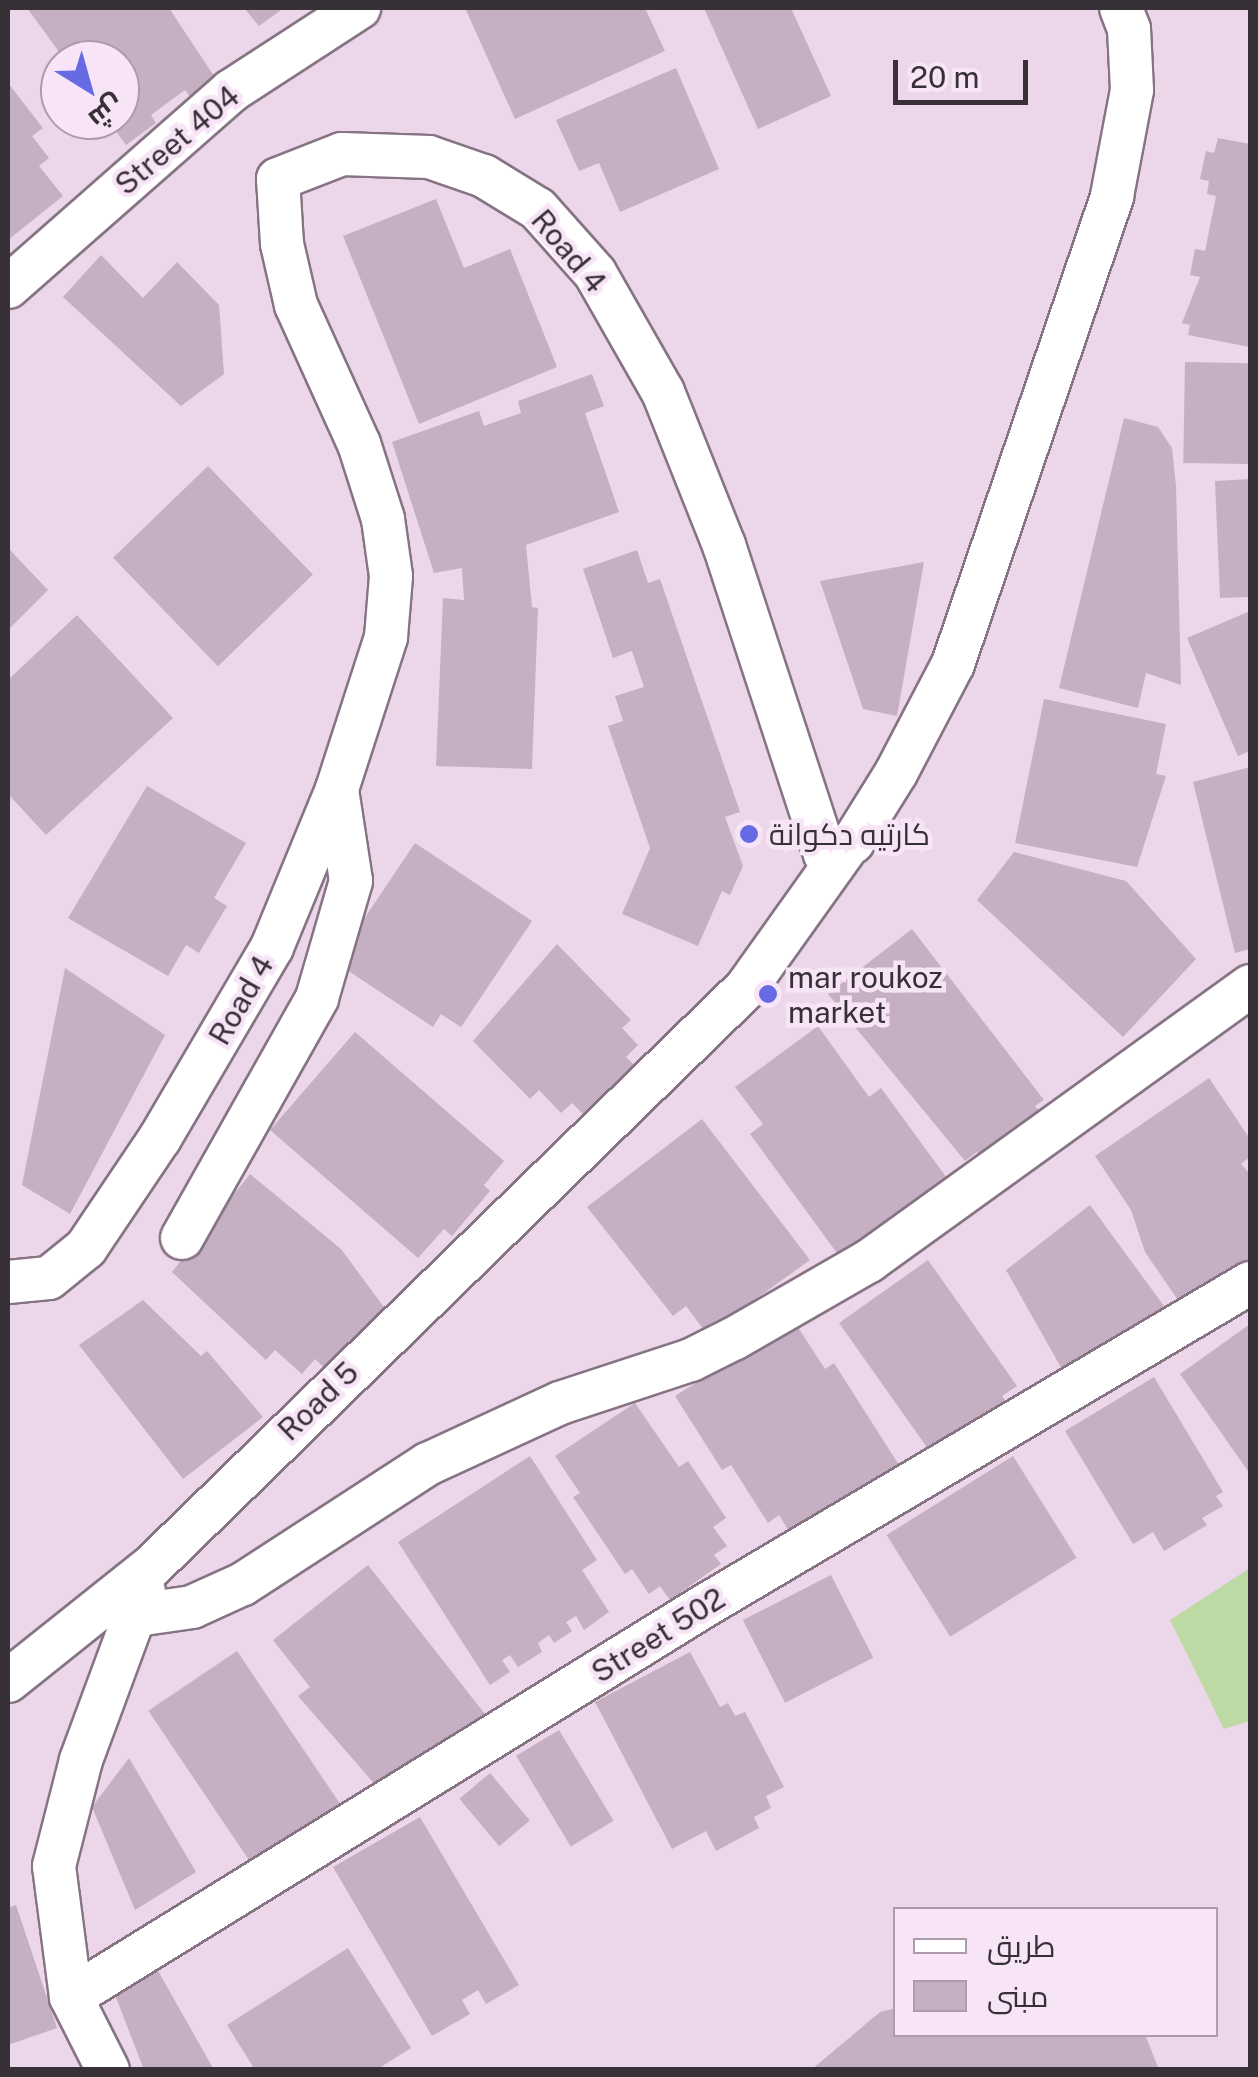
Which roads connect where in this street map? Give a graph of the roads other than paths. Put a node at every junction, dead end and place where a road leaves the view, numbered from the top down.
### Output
1 (359, 8) edge
2 (1122, 8) edge
3 (8, 287) edge
4 (337, 790) junction
5 (844, 850) junction
6 (1250, 986) edge
7 (182, 1238) dead end
8 (8, 1282) edge
9 (1250, 1282) edge
10 (152, 1566) junction
11 (136, 1615) junction
12 (8, 1681) edge
13 (71, 1997) junction
14 (108, 2070) edge

1 - 3 street, Street 404
2 - 5 street
4 - 5 street, Road 4
4 - 7 street
4 - 8 street, Road 4
5 - 10 street, Road 5
6 - 11 street
9 - 13 street, Street 502
10 - 11 street, Road 5
10 - 12 street
11 - 13 street, Road 5
13 - 14 street, Road 5

